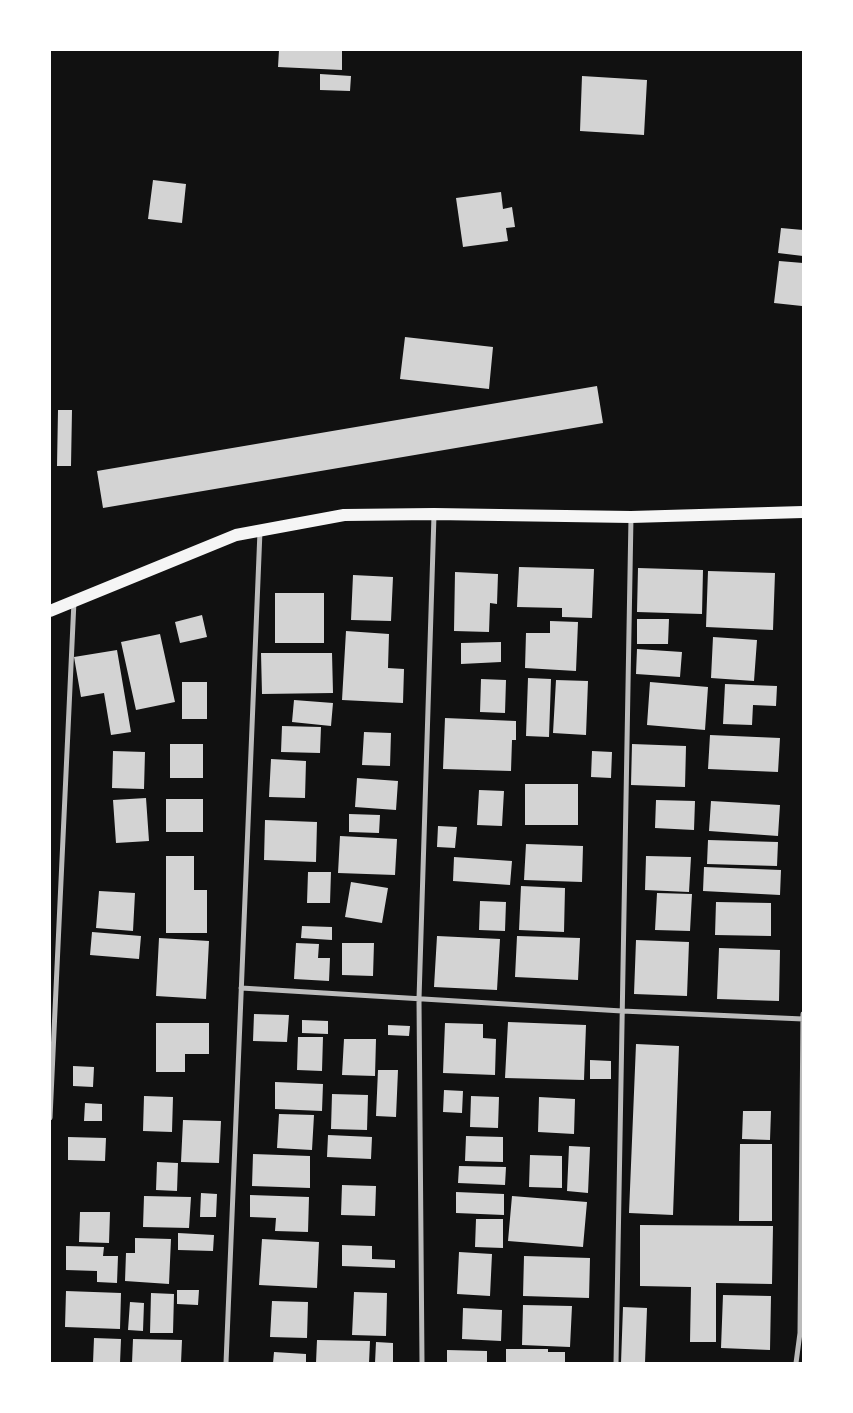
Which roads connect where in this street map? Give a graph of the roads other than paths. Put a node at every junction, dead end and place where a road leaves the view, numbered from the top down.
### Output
1 (803, 512) edge
2 (434, 514) junction
3 (631, 517) junction
4 (260, 530) junction
5 (74, 601) junction
6 (50, 611) edge
7 (241, 988) junction
8 (419, 999) junction
9 (622, 1011) junction
10 (803, 1014) edge
11 (803, 1019) edge
12 (50, 1118) edge
13 (226, 1363) edge
14 (422, 1363) edge
15 (616, 1363) edge
16 (796, 1363) edge

1 - 3 main road
2 - 3 main road
2 - 4 main road
2 - 8 street
3 - 9 street
4 - 5 main road
4 - 7 street
5 - 6 main road
5 - 12 street
7 - 8 street
7 - 13 street
8 - 9 street
8 - 14 street
9 - 11 street
9 - 15 street
10 - 11 street
11 - 16 street

